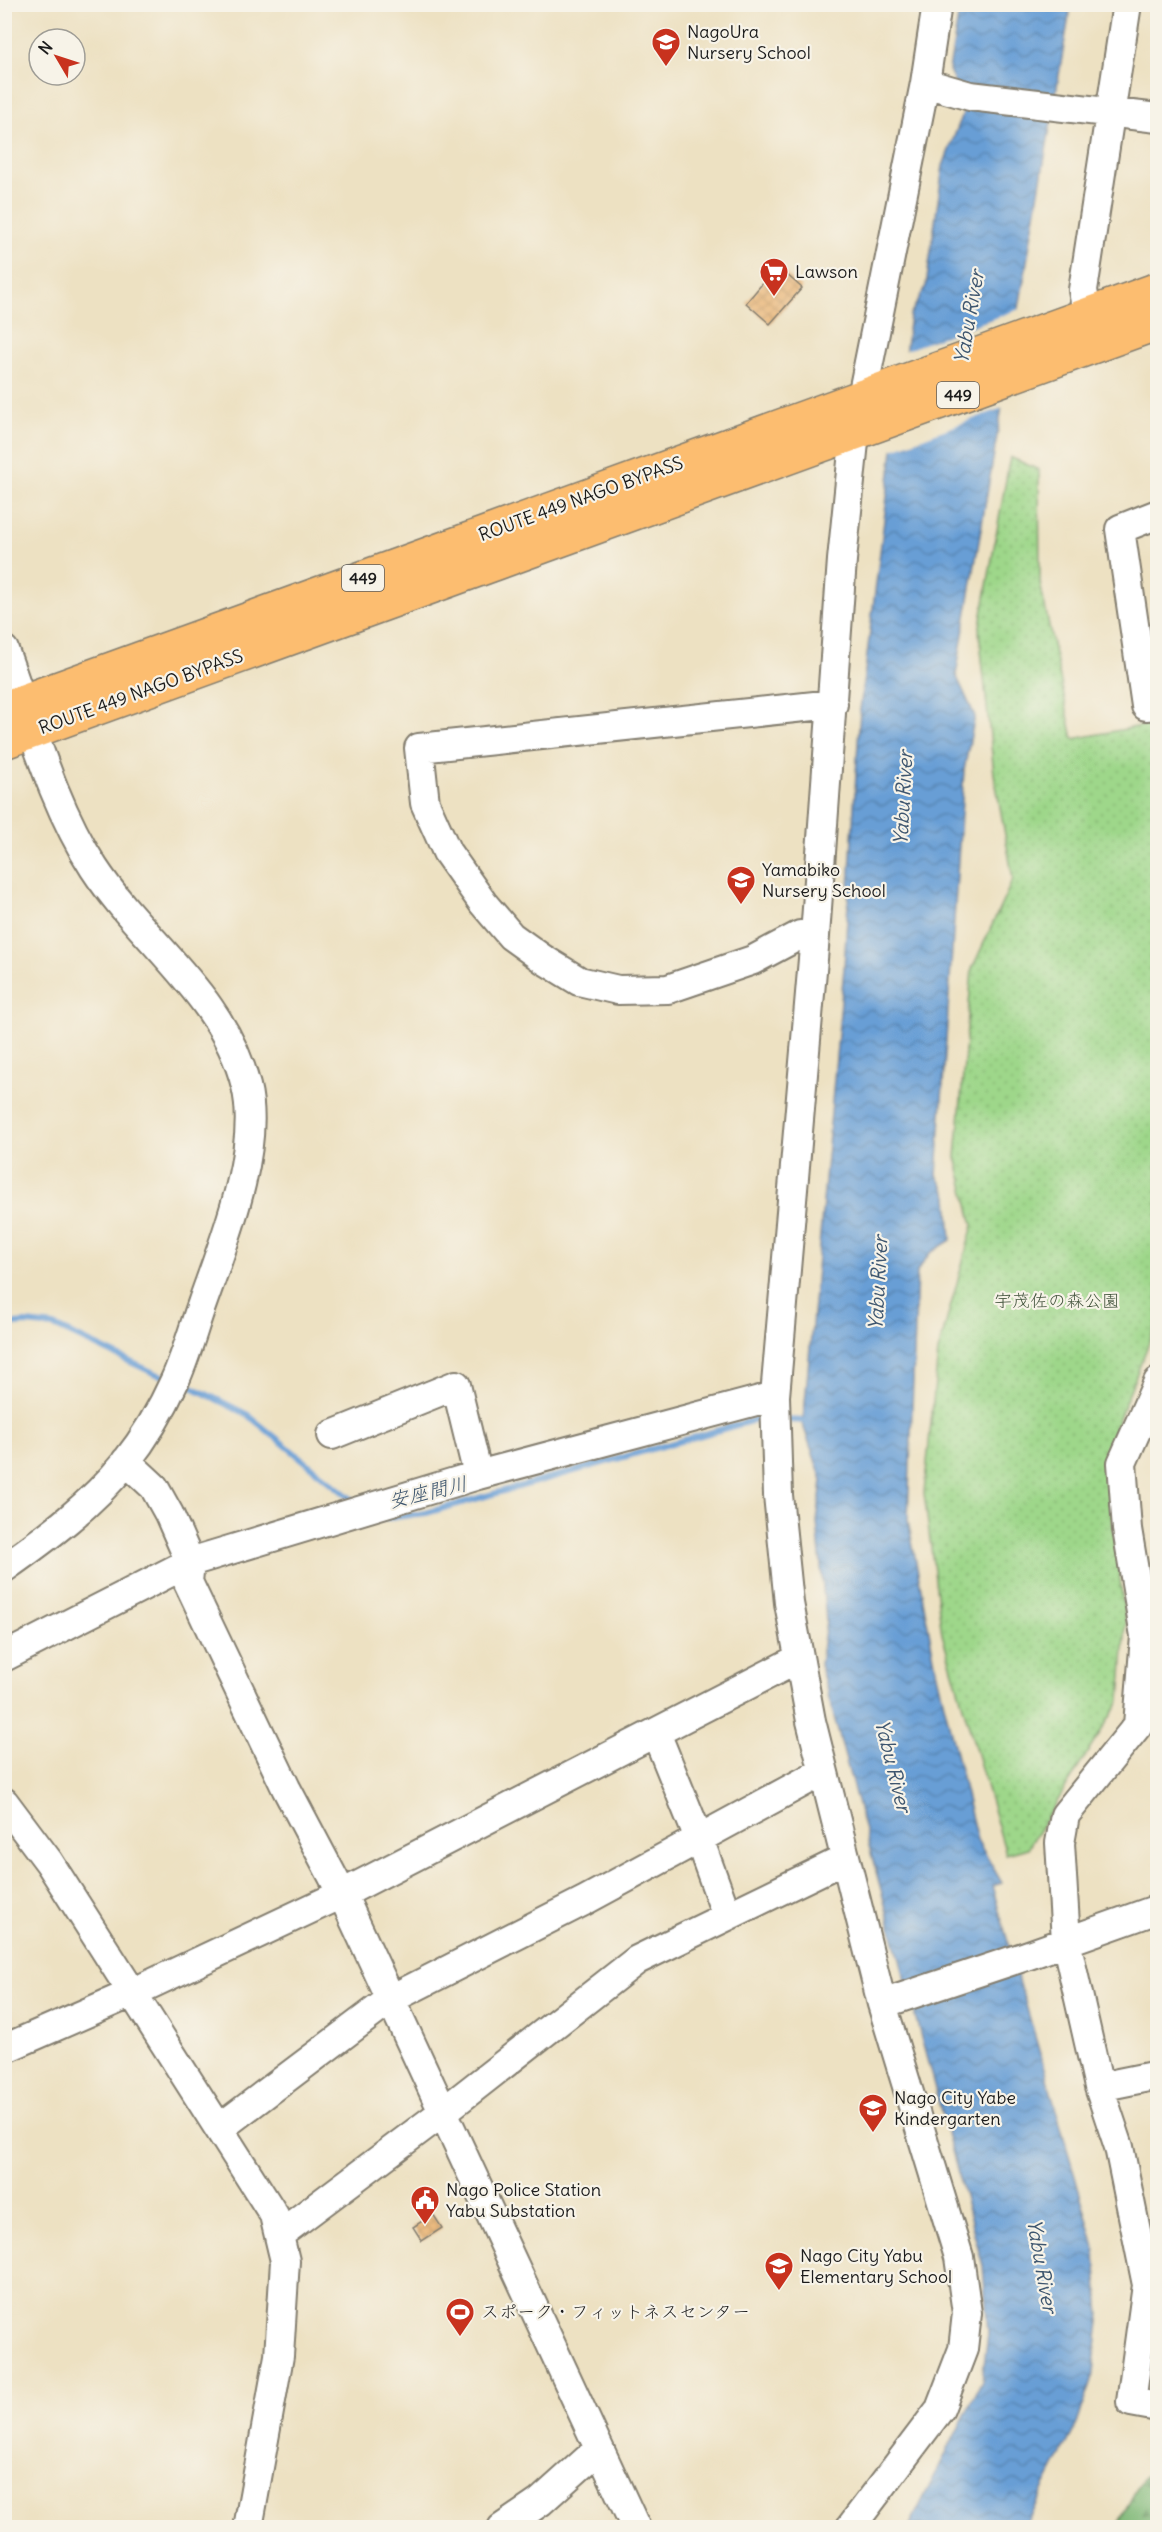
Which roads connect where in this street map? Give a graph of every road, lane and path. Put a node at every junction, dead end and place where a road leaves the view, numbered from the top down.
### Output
1 (938, 4) edge
2 (1127, 4) edge
3 (925, 83) junction
4 (1111, 115) junction
5 (1158, 118) edge
6 (1158, 289) edge
7 (1086, 314) junction
8 (1158, 323) edge
9 (875, 390) junction
10 (870, 427) junction
11 (1158, 514) edge
12 (4, 651) edge
13 (14, 704) edge
14 (833, 704) junction
15 (1158, 705) edge
16 (19, 737) edge
17 (815, 936) junction
18 (1158, 1382) edge
19 (775, 1396) junction
20 (332, 1435) dead end
21 (126, 1461) junction
22 (478, 1475) junction
23 (190, 1562) junction
24 (4, 1568) edge
25 (4, 1657) edge
26 (798, 1659) junction
27 (1149, 1706) edge
28 (656, 1732) junction
29 (822, 1772) junction
30 (4, 1802) edge
31 (699, 1839) junction
32 (843, 1860) junction
33 (342, 1894) junction
34 (1158, 1909) edge
35 (727, 1916) junction
36 (1066, 1941) junction
37 (132, 1994) junction
38 (391, 1999) junction
39 (891, 2001) junction
40 (4, 2049) edge
41 (1157, 2077) edge
42 (1099, 2087) junction
43 (443, 2112) junction
44 (220, 2128) junction
45 (279, 2235) junction
46 (1158, 2407) edge
47 (599, 2449) junction
48 (249, 2528) edge
49 (502, 2528) edge
50 (636, 2528) edge
51 (850, 2528) edge

1 - 3 street
2 - 4 street
3 - 4 street
3 - 9 street
4 - 5 street
4 - 7 street
6 - 7 highway, ROUTE 449 NAGO BYPASS / 449
7 - 9 highway, ROUTE 449 NAGO BYPASS / 449
8 - 10 highway, ROUTE 449 NAGO BYPASS / 449
9 - 10 street
9 - 13 highway, ROUTE 449 NAGO BYPASS / 449
10 - 14 street
10 - 16 highway, ROUTE 449 NAGO BYPASS / 449
11 - 15 street
12 - 13 street
13 - 16 street
14 - 17 street
14 - 17 street
16 - 21 street
17 - 19 street
18 - 27 street
19 - 22 street
19 - 26 street
20 - 22 street
21 - 23 street
21 - 24 street
22 - 23 street
23 - 25 street
23 - 33 street
26 - 28 street
26 - 29 street
27 - 36 street
28 - 31 street
28 - 33 street
29 - 31 street
29 - 32 street
30 - 37 street
31 - 35 street
31 - 38 street
32 - 35 street
32 - 39 street
33 - 37 street
33 - 38 street
34 - 36 street
35 - 43 street
36 - 39 street
36 - 42 street
37 - 40 street
37 - 44 street
38 - 43 street
38 - 44 street
39 - 51 street
41 - 42 street
42 - 46 street
43 - 45 street
43 - 47 street
44 - 45 street
45 - 48 street
47 - 49 street
47 - 50 street

